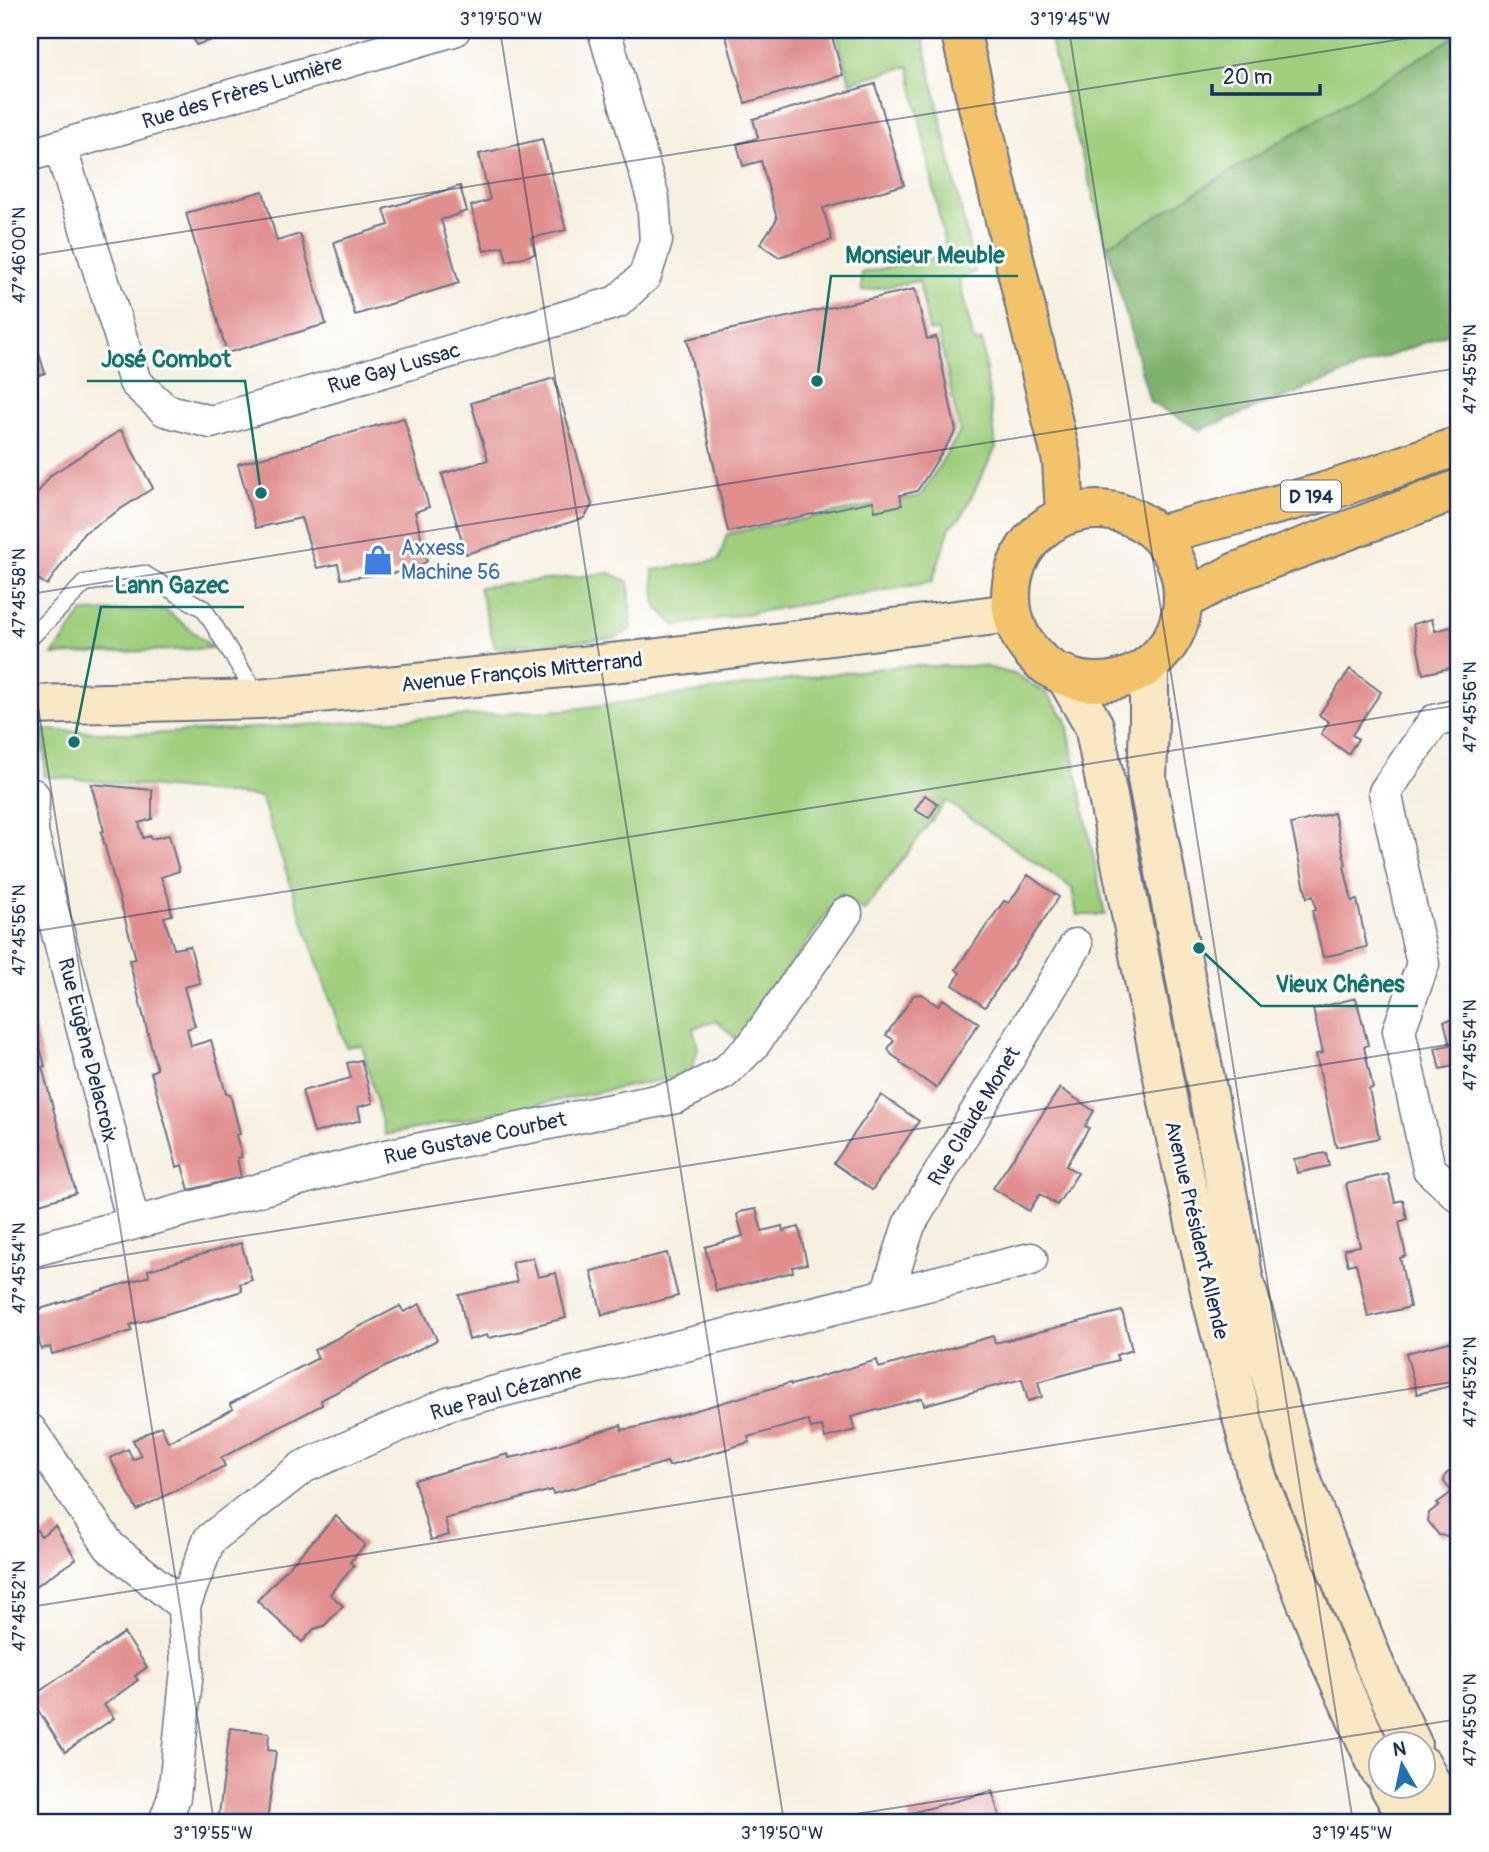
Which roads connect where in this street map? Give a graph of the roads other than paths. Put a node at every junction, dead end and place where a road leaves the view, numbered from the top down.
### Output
1 (450, 30) edge
2 (604, 30) edge
3 (960, 30) edge
4 (45, 151) edge
5 (1459, 446) edge
6 (1459, 489) edge
7 (1065, 515) junction
8 (1159, 535) junction
9 (1184, 600) junction
10 (1011, 612) junction
11 (30, 638) edge
12 (1149, 666) junction
13 (1065, 675) junction
14 (260, 699) junction
15 (30, 705) edge
16 (1459, 715) edge
17 (33, 795) dead end
18 (846, 913) dead end
19 (1076, 945) dead end
20 (1459, 1196) edge
21 (133, 1222) junction
22 (30, 1251) edge
23 (1031, 1259) dead end
24 (887, 1294) junction
25 (30, 1430) edge
26 (184, 1606) junction
27 (1405, 1730) edge
28 (1366, 1738) edge
29 (1436, 1792) edge
30 (1397, 1800) edge
31 (164, 1822) edge
32 (1410, 1822) edge
33 (1450, 1822) edge

1 - 4 street, Rue des Frères Lumière
2 - 4 street, Rue Gay Lussac
3 - 7 main road
5 - 8 main road, D 194
6 - 9 main road, D 194
7 - 8 main road
7 - 10 main road
8 - 9 main road
9 - 12 main road
10 - 13 main road
10 - 14 main road, Avenue François Mitterrand
11 - 14 lane
12 - 13 main road
12 - 27 main road, Avenue Président Allende
13 - 28 main road, Avenue Président Allende
14 - 15 main road, Avenue François Mitterrand
16 - 20 street
17 - 21 street, Rue Eugène Delacroix
18 - 21 street, Rue Gustave Courbet
19 - 24 street, Rue Claude Monet
21 - 22 street, Rue Gustave Courbet
23 - 24 street, Rue Paul Cézanne
24 - 26 street, Rue Paul Cézanne
25 - 26 street
26 - 31 street, Rue Paul Cézanne
29 - 33 main road
30 - 32 main road

